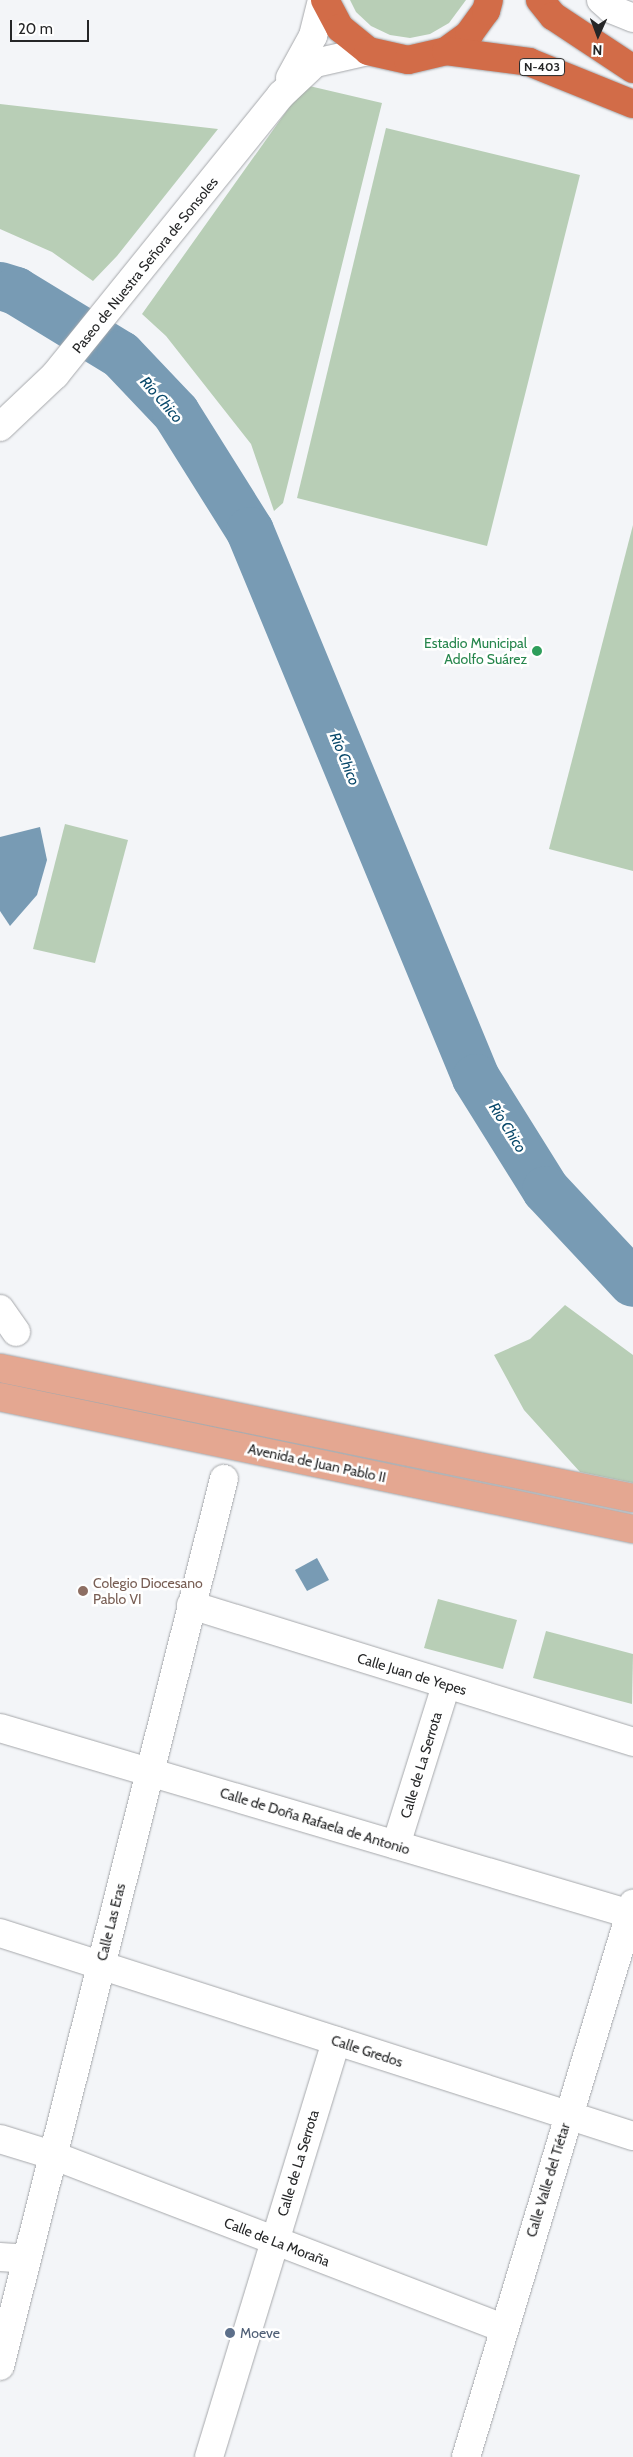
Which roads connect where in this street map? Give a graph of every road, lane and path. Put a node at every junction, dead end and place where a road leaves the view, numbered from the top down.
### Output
1 (323, 0) edge
2 (489, 0) edge
3 (540, 0) edge
4 (601, 0) edge
5 (633, 18) edge
6 (368, 51) junction
7 (446, 51) junction
8 (633, 69) edge
9 (281, 95) junction
10 (633, 104) edge
11 (0, 427) edge
12 (0, 1309) edge
13 (16, 1332) dead end
14 (0, 1368) edge
15 (0, 1397) edge
16 (224, 1478) dead end
17 (633, 1498) edge
18 (633, 1528) edge
19 (191, 1606) junction
20 (446, 1685) junction
21 (0, 1728) edge
22 (633, 1742) edge
23 (149, 1771) junction
24 (396, 1844) junction
25 (632, 1909) edge
26 (0, 1933) edge
27 (101, 1965) junction
28 (336, 2041) junction
29 (568, 2115) junction
30 (633, 2136) edge
31 (0, 2139) edge
32 (52, 2155) junction
33 (274, 2240) junction
34 (13, 2258) edge
35 (502, 2328) junction
36 (0, 2366) edge
37 (209, 2457) edge
38 (466, 2457) edge

1 - 6 highway, N-403
1 - 9 street, Paseo de Nuestra Señora de Sonsoles
2 - 7 highway, N-403
3 - 8 highway
4 - 5 street
6 - 7 highway, N-403
6 - 9 street, Paseo de Nuestra Señora de Sonsoles
7 - 10 highway, N-403
9 - 11 street, Paseo de Nuestra Señora de Sonsoles
12 - 13 street
14 - 17 main road
15 - 18 main road, Avenida de Juan Pablo II
16 - 19 street, Calle Las Eras
19 - 20 street, Calle Juan de Yepes
19 - 23 street, Calle Las Eras
20 - 22 street, Calle Juan de Yepes
20 - 24 street, Calle de La Serrota
21 - 23 street, Calle de Doña Rafaela de Antonio
23 - 24 street, Calle de Doña Rafaela de Antonio
23 - 27 street, Calle Las Eras
24 - 25 street, Calle de Doña Rafaela de Antonio
25 - 29 street, Calle Valle del Tiétar
26 - 27 street, Calle Gredos
27 - 28 street, Calle Gredos
27 - 32 street, Calle Las Eras
28 - 29 street, Calle Gredos
28 - 33 street, Calle de La Serrota
29 - 30 street, Calle Gredos
29 - 35 street, Calle Valle del Tiétar
31 - 32 street, Calle de La Moraña
32 - 33 street, Calle de La Moraña
32 - 34 street, Calle Las Eras
33 - 35 street, Calle de La Moraña
33 - 37 street, Calle de La Serrota
34 - 36 street, Calle Las Eras
35 - 38 street, Calle Valle del Tiétar

